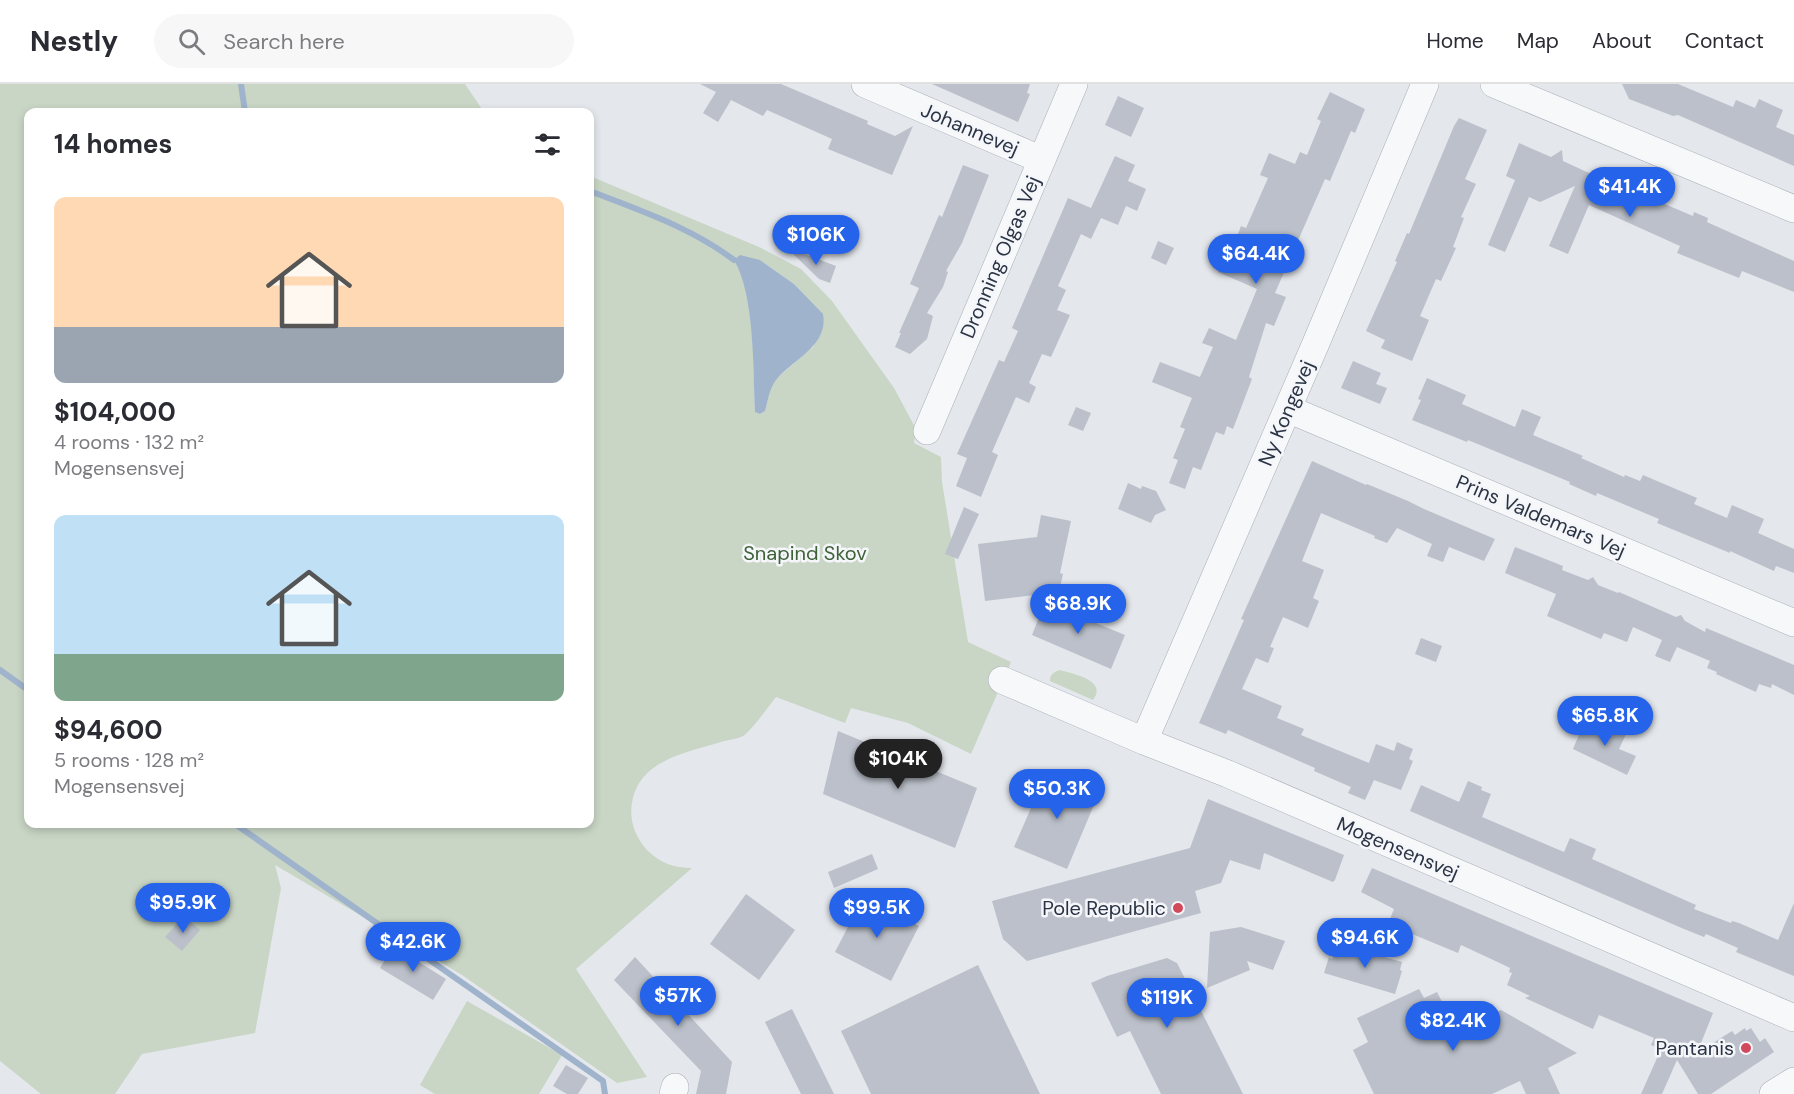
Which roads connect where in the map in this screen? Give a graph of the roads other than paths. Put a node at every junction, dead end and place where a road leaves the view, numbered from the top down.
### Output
1 (864, 84) edge
2 (1074, 84) edge
3 (1425, 84) edge
4 (1494, 84) edge
5 (1042, 160) junction
6 (1794, 208) edge
7 (1288, 409) junction
8 (927, 431) dead end
9 (1794, 623) edge
10 (1002, 680) dead end
11 (1144, 741) junction
12 (1794, 1018) edge
13 (1794, 1081) edge
14 (1773, 1094) edge

1 - 5 street, Johannevej
2 - 5 street, Dronning Olgas Vej
3 - 7 street, Ny Kongevej
4 - 6 street
5 - 8 street, Dronning Olgas Vej
7 - 9 street, Prins Valdemars Vej
7 - 11 street, Ny Kongevej
10 - 11 street, Mogensensvej
11 - 12 street, Mogensensvej
13 - 14 street

